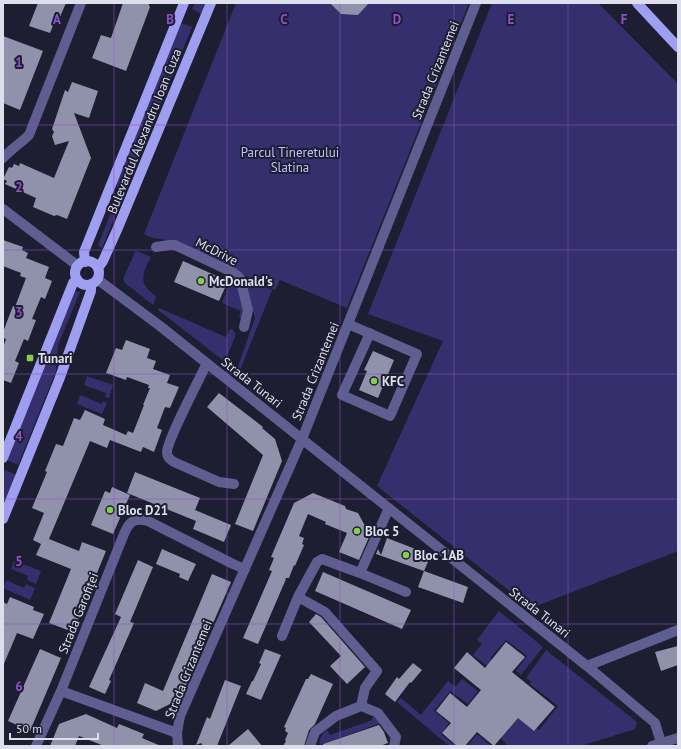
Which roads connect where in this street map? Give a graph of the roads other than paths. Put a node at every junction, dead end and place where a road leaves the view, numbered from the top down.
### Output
1 (81, 3) edge
2 (184, 3) edge
3 (212, 3) edge
4 (476, 3) edge
5 (637, 3) edge
6 (678, 47) edge
7 (3, 158) edge
8 (3, 209) edge
9 (156, 247) dead end
10 (82, 264) junction
11 (98, 268) junction
12 (77, 279) junction
13 (94, 282) junction
14 (348, 324) junction
15 (244, 327) dead end
16 (370, 333) junction
17 (207, 363) junction
18 (302, 439) junction
19 (3, 458) edge
20 (234, 484) dead end
21 (389, 508) junction
22 (3, 519) edge
23 (245, 569) junction
24 (360, 574) junction
25 (406, 592) dead end
26 (298, 597) junction
27 (678, 630) edge
28 (282, 636) dead end
29 (586, 666) junction
30 (61, 690) junction
31 (361, 706) junction
32 (177, 733) junction
33 (678, 738) edge
34 (658, 745) edge
35 (36, 746) edge
36 (178, 746) edge
37 (310, 746) edge
38 (394, 746) edge

1 - 7 street
2 - 10 main road, Bulevardul Alexandru Ioan Cuza
3 - 11 main road, Bulevardul Alexandru Ioan Cuza
4 - 14 street, Strada Crizantemei
5 - 6 main road
8 - 10 street
9 - 15 street, McDrive
10 - 11 main road
10 - 12 main road
11 - 13 main road
12 - 13 main road
12 - 19 main road
13 - 17 street, Strada Tunari
13 - 22 main road
14 - 16 street
14 - 18 street, Strada Crizantemei
16 - 16 street
17 - 18 street, Strada Tunari
17 - 20 street
18 - 21 street, Strada Tunari
18 - 23 street, Strada Crizantemei
21 - 24 street
21 - 29 street, Strada Tunari
23 - 30 street, Strada Garofiței
23 - 32 street, Strada Crizantemei
24 - 25 street
24 - 26 street
26 - 28 street
26 - 31 street
27 - 29 street
29 - 34 street, Strada Tunari
30 - 32 street
30 - 35 street, Strada Garofiței
31 - 37 street
31 - 38 street
32 - 36 street, Strada Crizantemei
33 - 34 street

